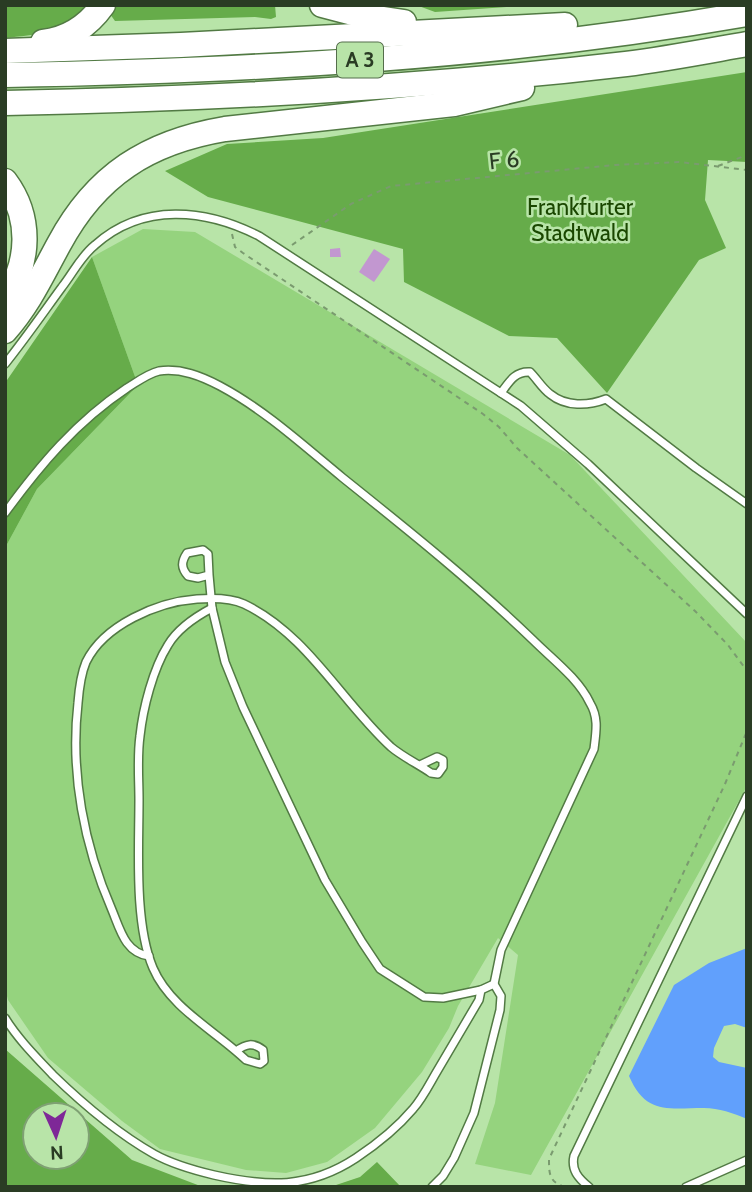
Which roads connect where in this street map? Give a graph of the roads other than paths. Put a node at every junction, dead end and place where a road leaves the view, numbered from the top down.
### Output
1 (103, 5) edge
2 (322, 5) edge
3 (747, 14) edge
4 (713, 20) junction
5 (485, 30) junction
6 (747, 44) edge
7 (5, 49) edge
8 (629, 63) junction
9 (5, 75) edge
10 (88, 102) junction
11 (5, 103) edge
12 (5, 114) edge
13 (5, 181) edge
14 (5, 299) edge
15 (5, 331) edge
16 (5, 365) edge
17 (501, 393) junction
18 (747, 504) edge
19 (5, 513) edge
20 (209, 575) junction
21 (212, 604) junction
22 (747, 614) edge
23 (420, 765) dead end
24 (747, 796) edge
25 (149, 956) junction
26 (494, 984) junction
27 (481, 990) junction
28 (5, 1018) edge
29 (236, 1051) dead end
30 (747, 1160) edge
31 (432, 1187) edge
32 (589, 1187) edge
33 (686, 1187) edge

1 - 7 highway
2 - 5 highway
3 - 4 highway, A 3
4 - 5 highway
4 - 9 highway, A 3
5 - 7 highway
6 - 8 highway, A 3
8 - 10 highway, A 3
8 - 15 highway
10 - 11 highway, A 3
10 - 12 highway
13 - 14 highway
16 - 17 lane
17 - 18 lane
17 - 22 lane
19 - 26 lane
20 - 20 lane
20 - 21 lane
21 - 23 lane
21 - 25 lane
21 - 25 lane
21 - 27 lane
24 - 32 lane
25 - 29 lane
26 - 27 lane
26 - 31 lane
27 - 28 lane
30 - 33 lane

